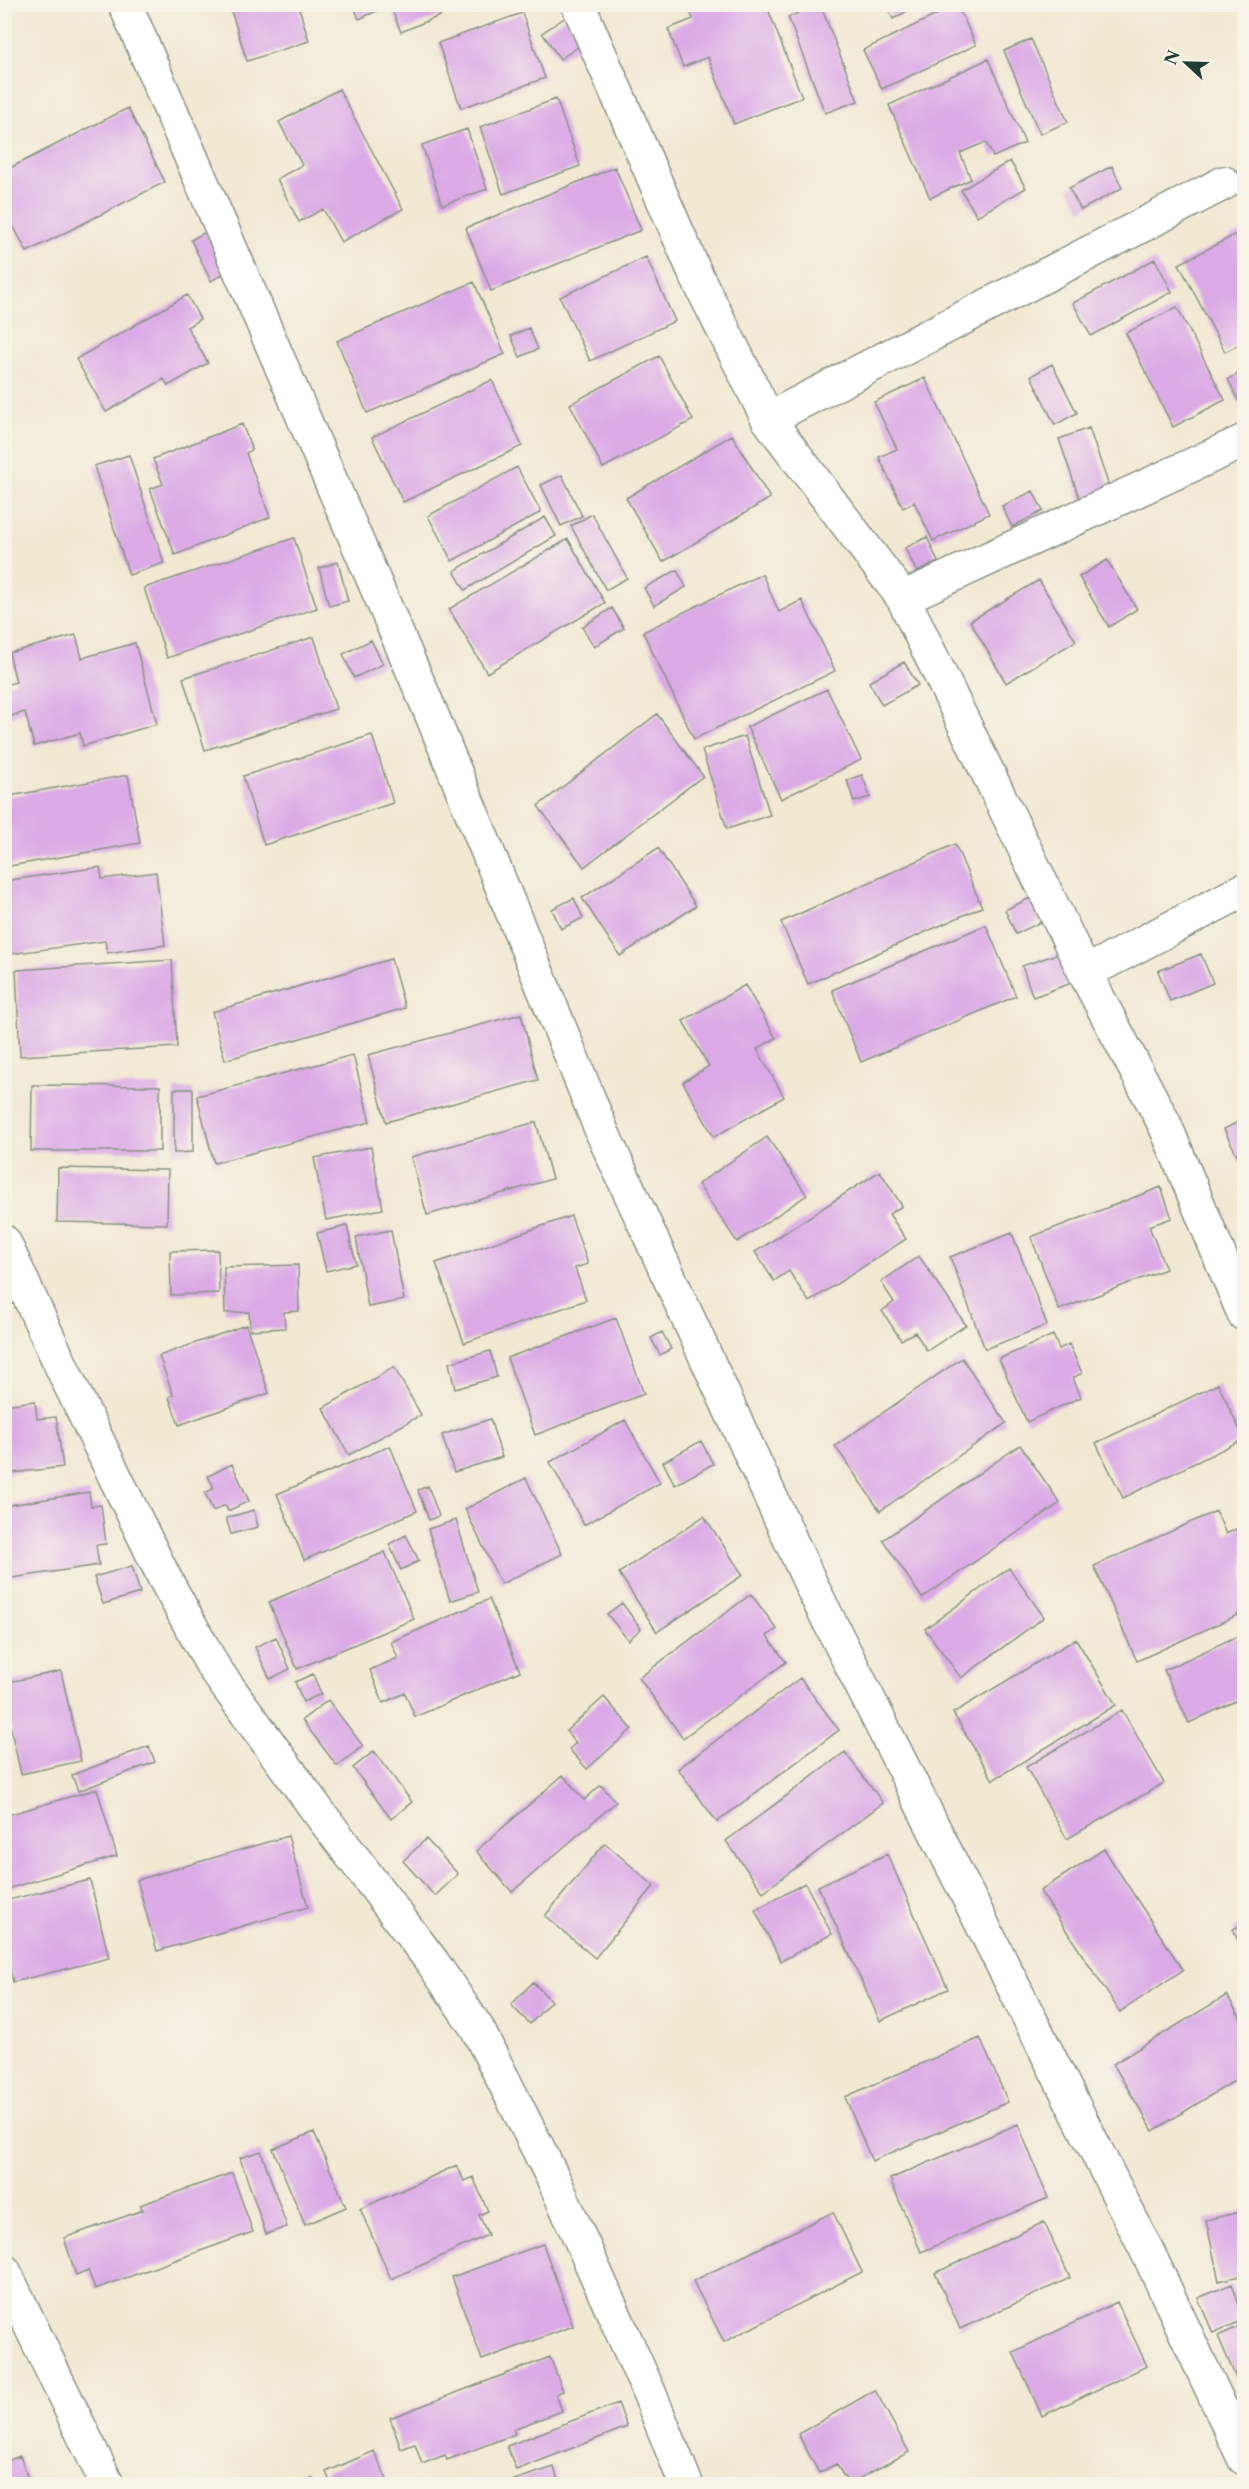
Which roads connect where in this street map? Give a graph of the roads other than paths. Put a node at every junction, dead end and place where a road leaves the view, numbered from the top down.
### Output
1 (125, 4) edge
2 (578, 4) edge
3 (1224, 183) dead end
4 (768, 419) junction
5 (1245, 441) edge
6 (903, 598) junction
7 (1245, 890) edge
8 (1085, 973) junction
9 (4, 1242) edge
10 (1245, 1314) edge
11 (4, 2271) edge
12 (1245, 2458) edge
13 (106, 2484) edge
14 (686, 2484) edge

1 - 12 street
2 - 4 street
3 - 4 street
4 - 6 street
5 - 6 street
6 - 8 street
7 - 8 street
8 - 10 street
9 - 14 street
11 - 13 street

